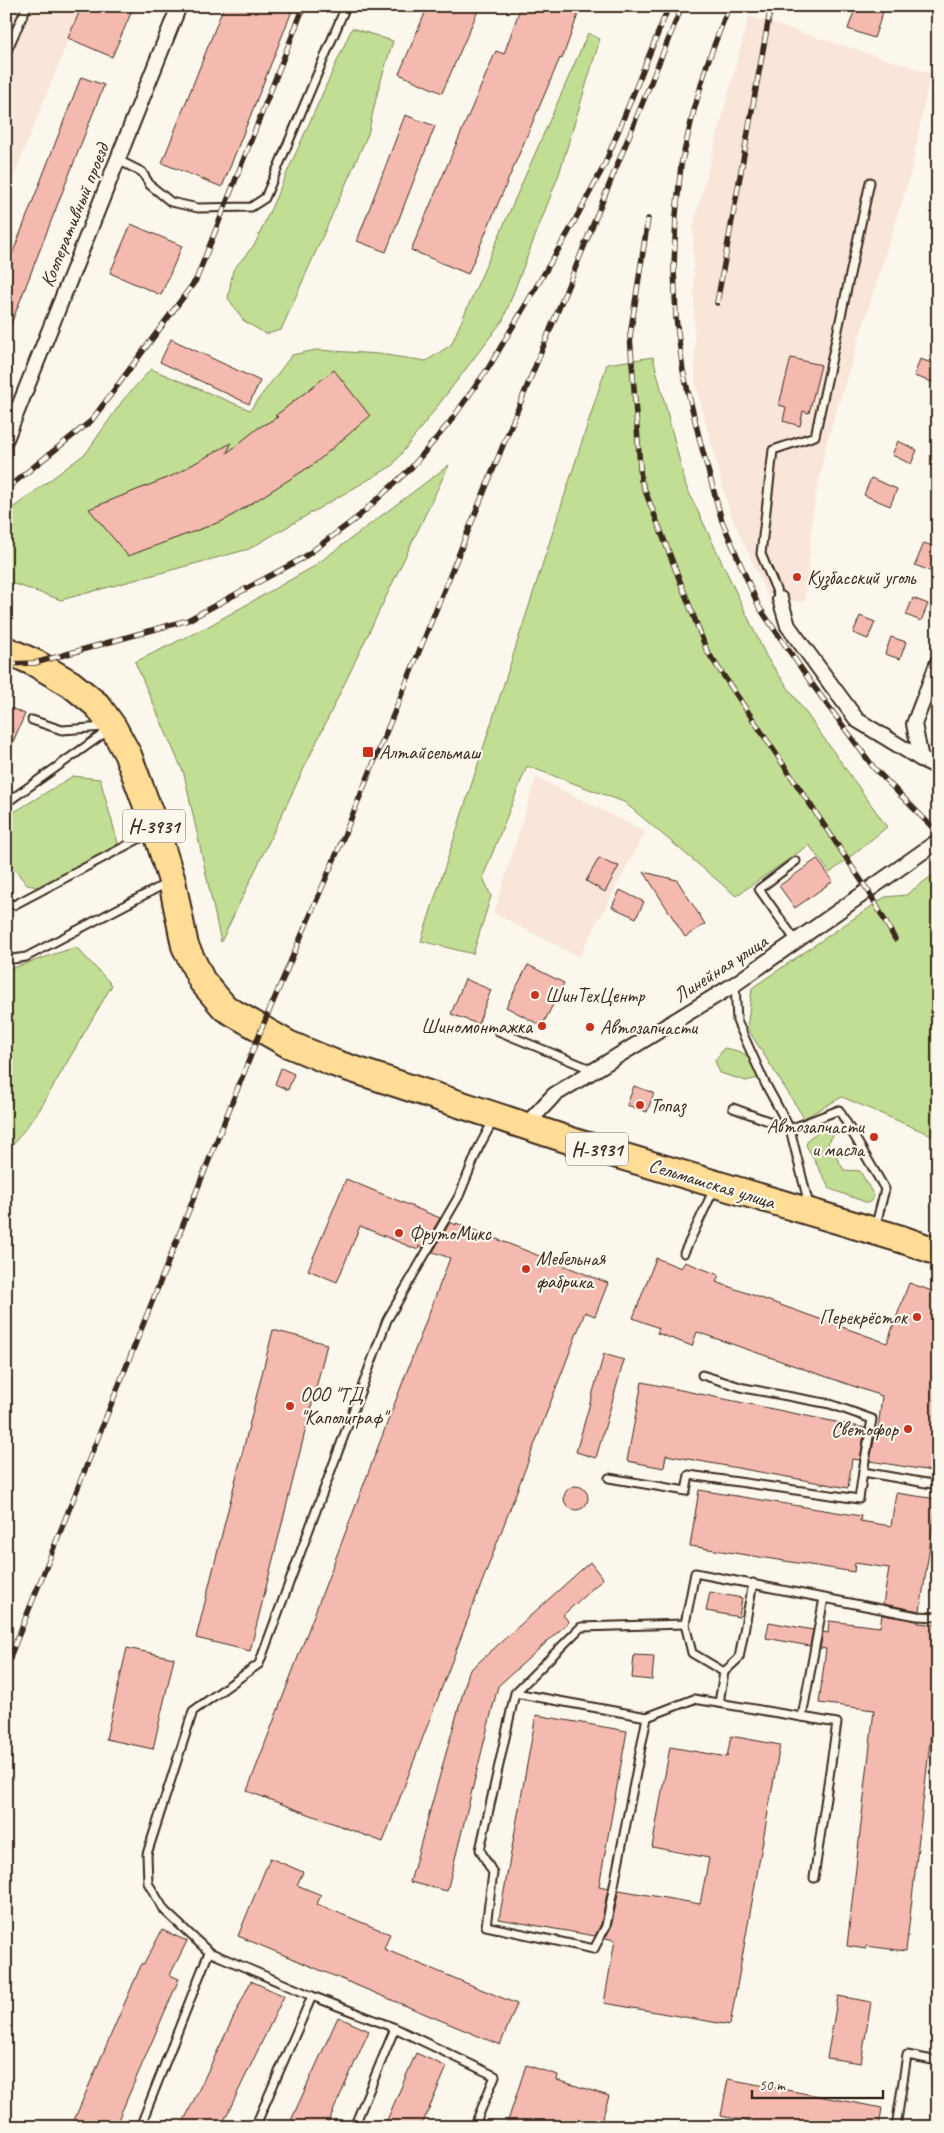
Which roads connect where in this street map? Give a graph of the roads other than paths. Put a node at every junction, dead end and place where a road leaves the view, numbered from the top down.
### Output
1 (27, 6) edge
2 (179, 6) edge
3 (346, 6) edge
4 (6, 54) edge
5 (118, 160) junction
6 (870, 182) dead end
7 (6, 439) edge
8 (780, 599) joint
9 (6, 650) edge
10 (938, 662) edge
11 (32, 720) dead end
12 (113, 727) junction
13 (921, 759) junction
14 (938, 767) edge
15 (6, 803) edge
16 (156, 830) junction
17 (938, 841) edge
18 (796, 861) dead end
19 (172, 881) junction
20 (6, 902) edge
21 (796, 942) junction
22 (6, 960) edge
23 (734, 984) junction
24 (498, 1031) dead end
25 (593, 1071) junction
26 (732, 1108) dead end
27 (495, 1117) junction
28 (525, 1126) junction
29 (790, 1129) junction
30 (716, 1184) junction
31 (812, 1213) junction
32 (874, 1232) junction
33 (938, 1252) edge
34 (684, 1253) dead end
35 (702, 1375) dead end
36 (863, 1472) junction
37 (610, 1478) dead end
38 (938, 1485) edge
39 (753, 1583) junction
40 (824, 1598) junction
41 (938, 1616) edge
42 (686, 1624) junction
43 (724, 1672) junction
44 (515, 1693) junction
45 (719, 1703) junction
46 (647, 1717) junction
47 (802, 1718) junction
48 (814, 1878) dead end
49 (209, 1952) junction
50 (312, 1996) junction
51 (395, 2028) junction
52 (938, 2061) edge
53 (140, 2127) edge
54 (255, 2127) edge
55 (354, 2127) edge
56 (474, 2127) edge
57 (896, 2127) edge

1 - 4 lane
2 - 5 street, Кооперативный проезд
3 - 5 lane
5 - 7 street, Кооперативный проезд
6 - 8 lane
8 - 13 street
9 - 12 highway, Н-3931
10 - 13 street
11 - 12 lane
12 - 15 lane
12 - 16 highway, Н-3931
13 - 14 street
16 - 19 highway, Н-3931
16 - 20 lane
17 - 21 street, Линейная улица
18 - 21 lane
19 - 22 lane
19 - 27 highway, Сельмашская улица / Н-3931
21 - 23 street, Линейная улица
23 - 25 street, Линейная улица
23 - 29 lane
24 - 25 lane
25 - 28 street, Линейная улица
26 - 29 lane
27 - 28 highway, Сельмашская улица / Н-3931
27 - 49 lane
28 - 30 highway, Сельмашская улица / Н-3931
29 - 31 lane
29 - 32 lane
30 - 31 highway, Сельмашская улица / Н-3931
30 - 34 lane
31 - 32 highway, Сельмашская улица / Н-3931
32 - 33 highway, Сельмашская улица / Н-3931
35 - 36 lane
36 - 37 lane
36 - 38 lane
39 - 40 lane
39 - 42 lane
39 - 43 lane
40 - 41 lane
40 - 47 lane
42 - 43 lane
42 - 44 lane
43 - 45 lane
44 - 46 lane
44 - 46 lane
45 - 46 lane
45 - 47 lane
47 - 48 lane
49 - 50 lane
49 - 53 lane
50 - 51 lane
50 - 54 lane
51 - 55 lane
51 - 56 lane
52 - 57 lane

